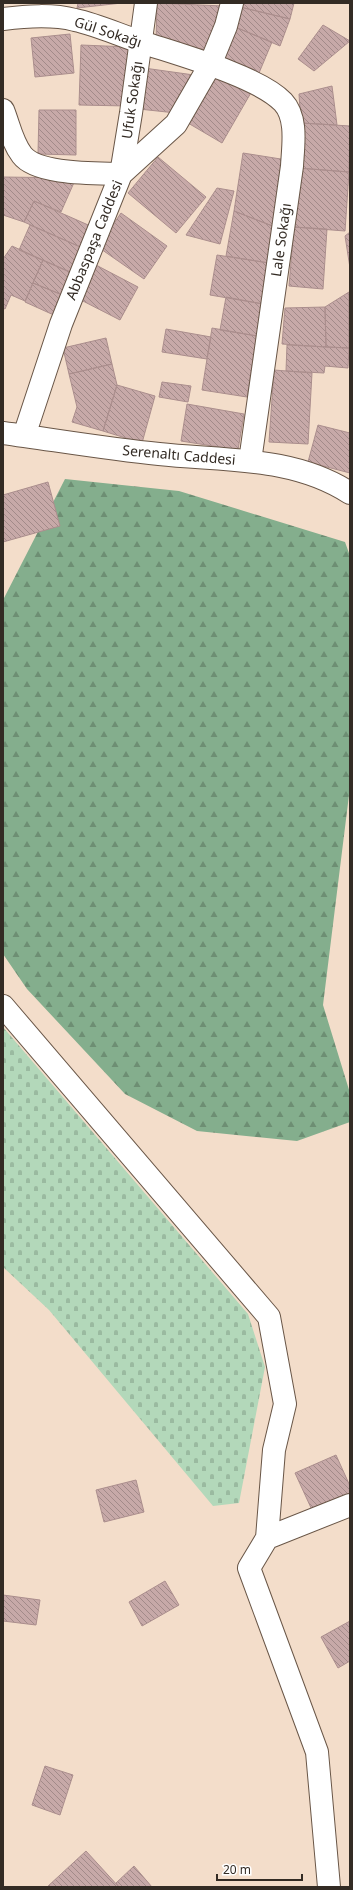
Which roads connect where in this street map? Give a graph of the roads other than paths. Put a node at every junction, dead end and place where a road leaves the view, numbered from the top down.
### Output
1 (146, 3) edge
2 (232, 3) edge
3 (3, 19) edge
4 (140, 42) junction
5 (210, 65) junction
6 (3, 110) edge
7 (121, 174) junction
8 (14, 435) edge
9 (250, 462) junction
10 (350, 493) edge
11 (3, 1006) edge
12 (350, 1505) edge
13 (267, 1538) junction
14 (328, 1887) edge

1 - 4 street, Ufuk Sokağı
2 - 5 street, Abbaspaşa Caddesi
3 - 4 street, Gül Sokağı
4 - 5 street, Gül Sokağı
4 - 7 street, Ufuk Sokağı
5 - 7 street, Abbaspaşa Caddesi
5 - 9 street, Lale Sokağı
6 - 7 street
7 - 8 street, Abbaspaşa Caddesi
8 - 9 street, Serenaltı Caddesi
9 - 10 street, Serenaltı Caddesi
11 - 13 street
12 - 13 street
13 - 14 street

